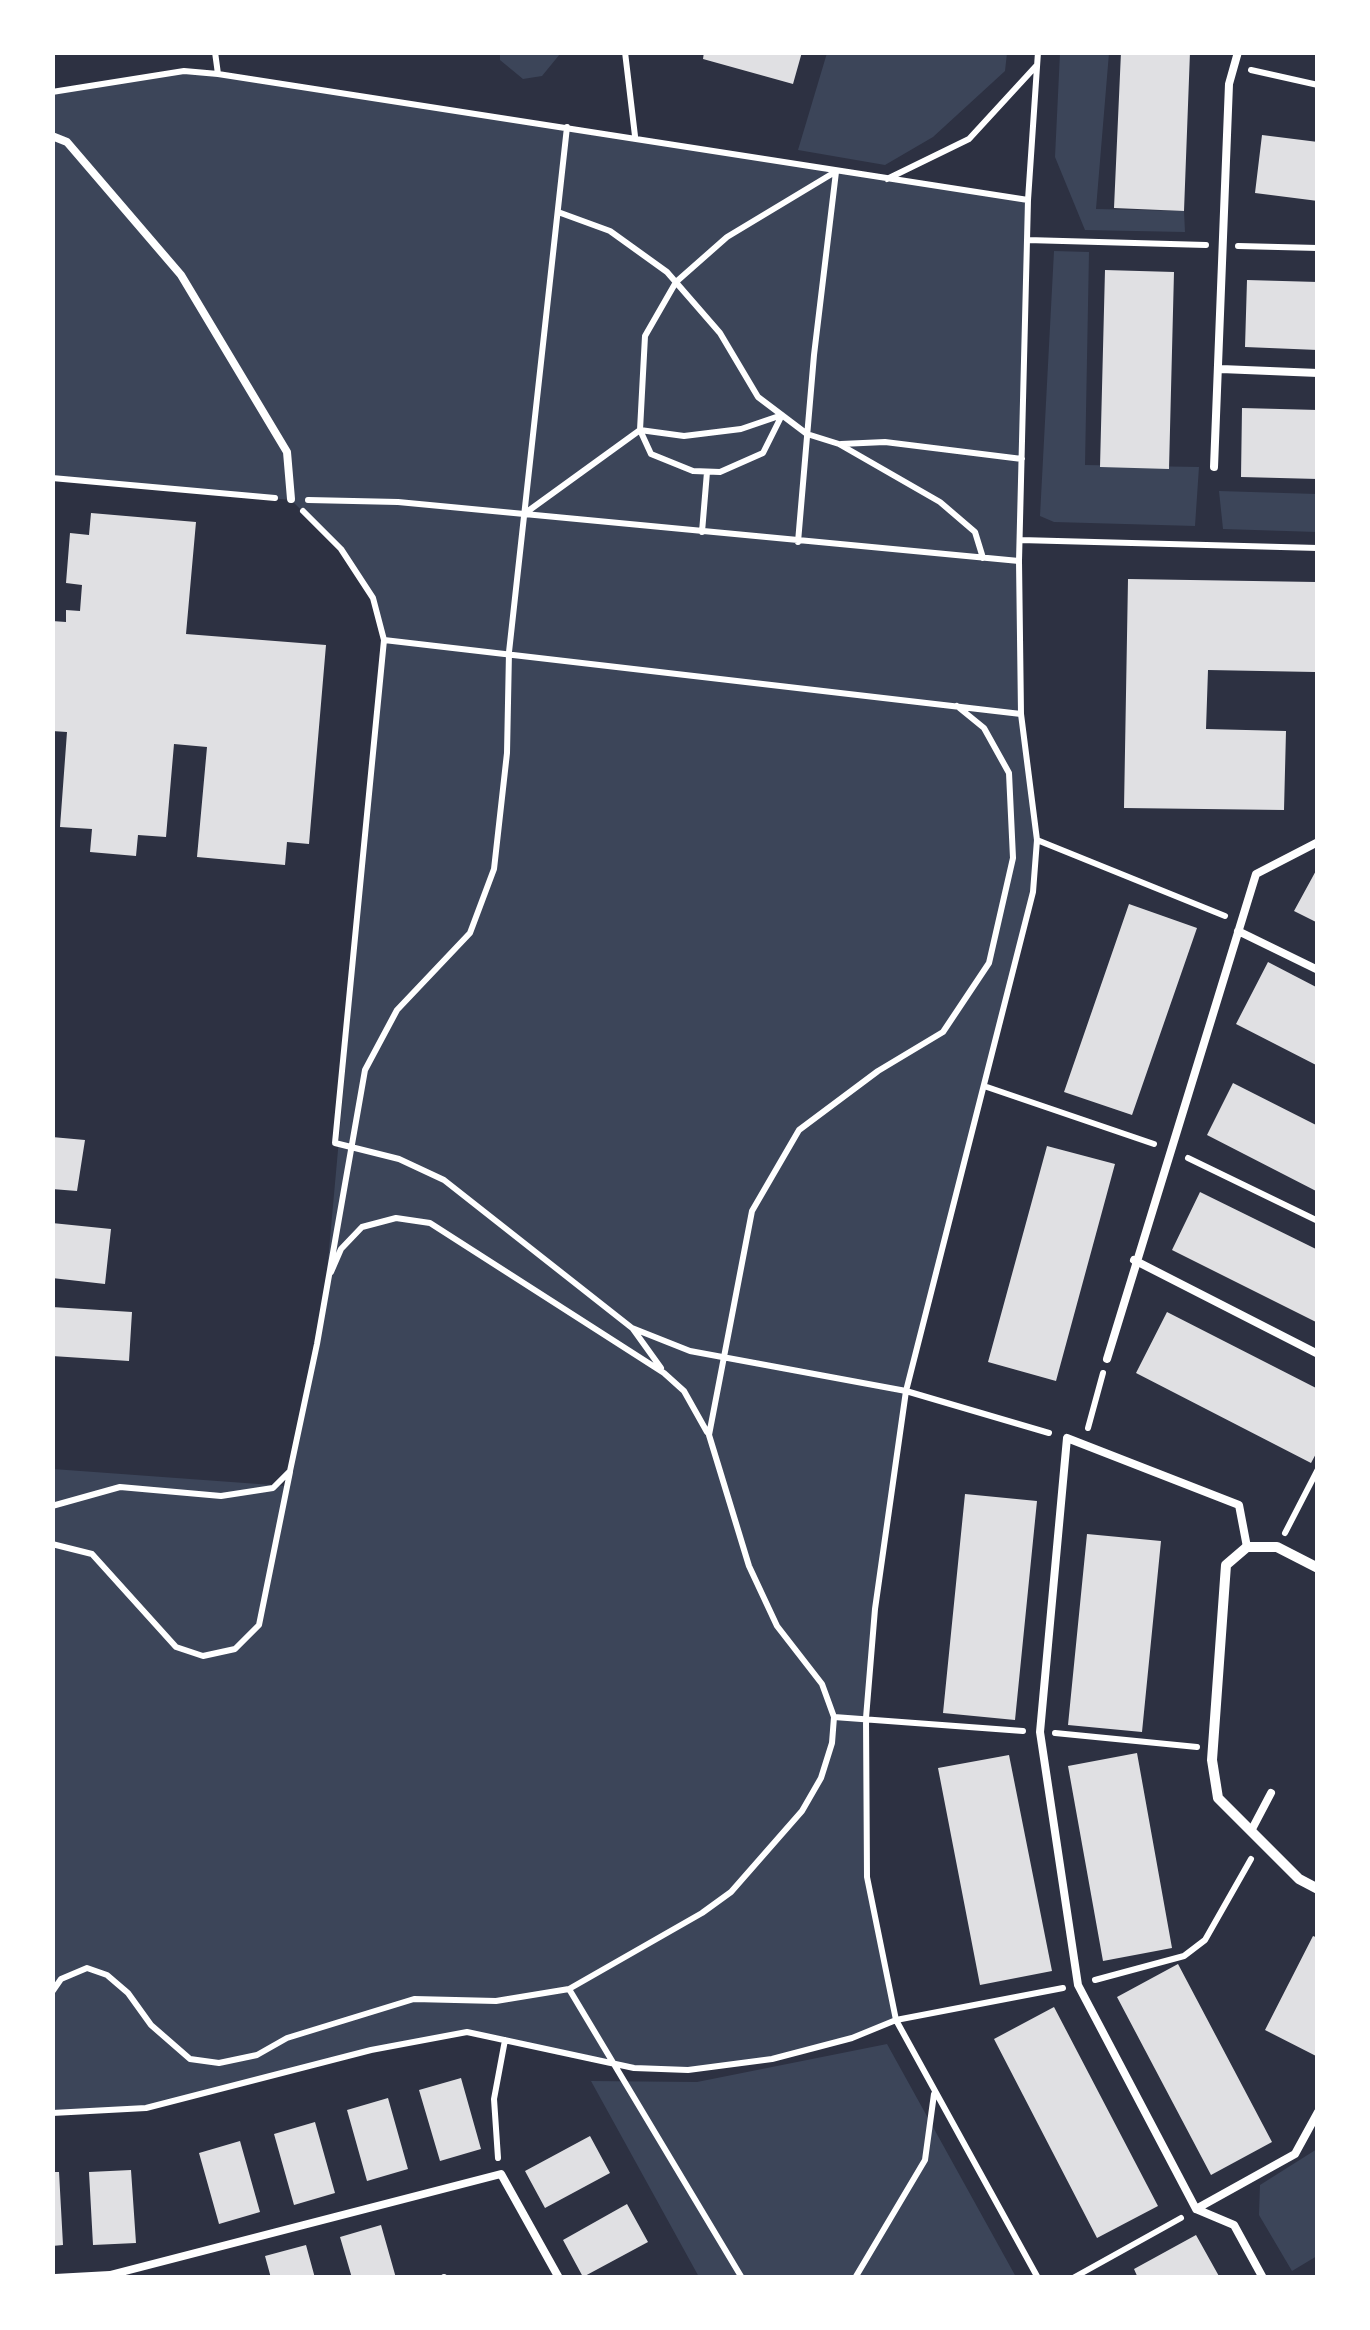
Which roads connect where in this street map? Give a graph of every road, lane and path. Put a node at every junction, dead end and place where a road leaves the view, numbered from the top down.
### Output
1 (214, 52) edge
2 (625, 52) edge
3 (1038, 52) edge
4 (1238, 52) edge
5 (1037, 64) junction
6 (1234, 66) junction
7 (218, 74) junction
8 (1318, 86) edge
9 (52, 92) edge
10 (567, 128) junction
11 (52, 136) edge
12 (635, 136) junction
13 (836, 171) junction
14 (886, 180) junction
15 (1028, 200) junction
16 (558, 212) junction
17 (1027, 240) junction
18 (1224, 245) junction
19 (1318, 248) edge
20 (676, 282) junction
21 (1221, 369) junction
22 (1318, 372) edge
23 (782, 415) junction
24 (640, 430) junction
25 (807, 434) junction
26 (839, 444) junction
27 (1022, 459) junction
28 (1214, 467) dead end
29 (708, 472) junction
30 (52, 478) edge
31 (291, 500) junction
32 (524, 514) junction
33 (702, 532) junction
34 (1020, 540) junction
35 (798, 542) junction
36 (1318, 548) edge
37 (983, 558) junction
38 (1019, 561) junction
39 (384, 640) junction
40 (509, 652) junction
41 (957, 706) junction
42 (1021, 714) junction
43 (1036, 840) junction
44 (1318, 842) edge
45 (1239, 926) junction
46 (1318, 970) edge
47 (984, 1086) junction
48 (353, 1146) junction
49 (1169, 1149) junction
50 (1318, 1221) edge
51 (1134, 1260) junction
52 (326, 1282) junction
53 (632, 1328) junction
54 (1318, 1354) edge
55 (720, 1359) junction
56 (1107, 1359) joint
57 (664, 1373) junction
58 (906, 1392) junction
59 (708, 1434) junction
60 (1067, 1438) junction
61 (1083, 1444) junction
62 (1318, 1469) edge
63 (290, 1471) junction
64 (52, 1506) edge
65 (52, 1544) edge
66 (1247, 1547) junction
67 (1277, 1547) junction
68 (1318, 1568) edge
69 (834, 1717) junction
70 (866, 1718) junction
71 (1271, 1793) dead end
72 (1252, 1832) junction
73 (1261, 1841) junction
74 (1318, 1889) edge
75 (1078, 1985) junction
76 (569, 1989) junction
77 (52, 1992) edge
78 (896, 2020) junction
79 (505, 2040) junction
80 (610, 2063) junction
81 (934, 2092) junction
82 (1318, 2112) edge
83 (52, 2113) edge
84 (501, 2174) junction
85 (1196, 2209) junction
86 (110, 2276) edge
87 (55, 2278) edge
88 (560, 2278) edge
89 (742, 2278) edge
90 (854, 2278) edge
91 (1038, 2278) edge
92 (1073, 2278) edge
93 (1263, 2278) edge

1 - 7 path
2 - 12 path
3 - 5 path
4 - 6 lane
5 - 14 path
5 - 15 path
6 - 8 path
6 - 18 lane
7 - 9 path
7 - 10 path
10 - 12 path
10 - 16 path
11 - 31 lane
12 - 13 path
13 - 14 path
13 - 20 path
13 - 25 path
14 - 15 path
15 - 17 path
16 - 20 path
16 - 32 path
17 - 18 path
17 - 27 path
18 - 19 path
18 - 21 lane
20 - 23 path
20 - 24 path
21 - 22 lane
21 - 28 lane
23 - 24 path
23 - 25 path
23 - 29 path
24 - 29 path
24 - 32 path
25 - 26 path
25 - 35 path
26 - 27 path
26 - 37 path
27 - 34 path
29 - 33 path
30 - 31 path
31 - 32 path
31 - 39 path
32 - 33 path
32 - 40 path
33 - 35 path
34 - 36 path
34 - 38 path
35 - 37 path
37 - 38 path
38 - 42 path
39 - 40 path
39 - 48 path
40 - 41 path
40 - 48 path
41 - 42 path
41 - 55 path
42 - 43 path
43 - 45 path
43 - 47 path
44 - 45 lane
45 - 46 lane
45 - 49 lane
47 - 49 path
47 - 58 path
48 - 52 path
48 - 53 path
49 - 50 path
49 - 51 lane
51 - 54 lane
51 - 56 lane
52 - 57 path
52 - 63 path
53 - 55 path
53 - 57 path
55 - 58 path
55 - 59 path
56 - 61 path
57 - 59 path
58 - 60 path
58 - 70 path
59 - 69 path
60 - 61 lane
60 - 75 lane
61 - 66 lane
62 - 67 path
63 - 64 path
63 - 65 path
66 - 67 street
66 - 72 street
67 - 68 street
69 - 70 path
69 - 76 path
70 - 78 path
71 - 72 lane
72 - 73 street
73 - 74 street
73 - 75 path
75 - 78 path
75 - 85 lane
76 - 77 path
76 - 80 path
78 - 80 path
78 - 81 path
79 - 80 path
79 - 83 path
79 - 84 path
80 - 89 path
81 - 90 path
81 - 91 path
82 - 85 lane
84 - 86 lane
84 - 88 lane
85 - 92 path
85 - 93 lane
86 - 87 lane

